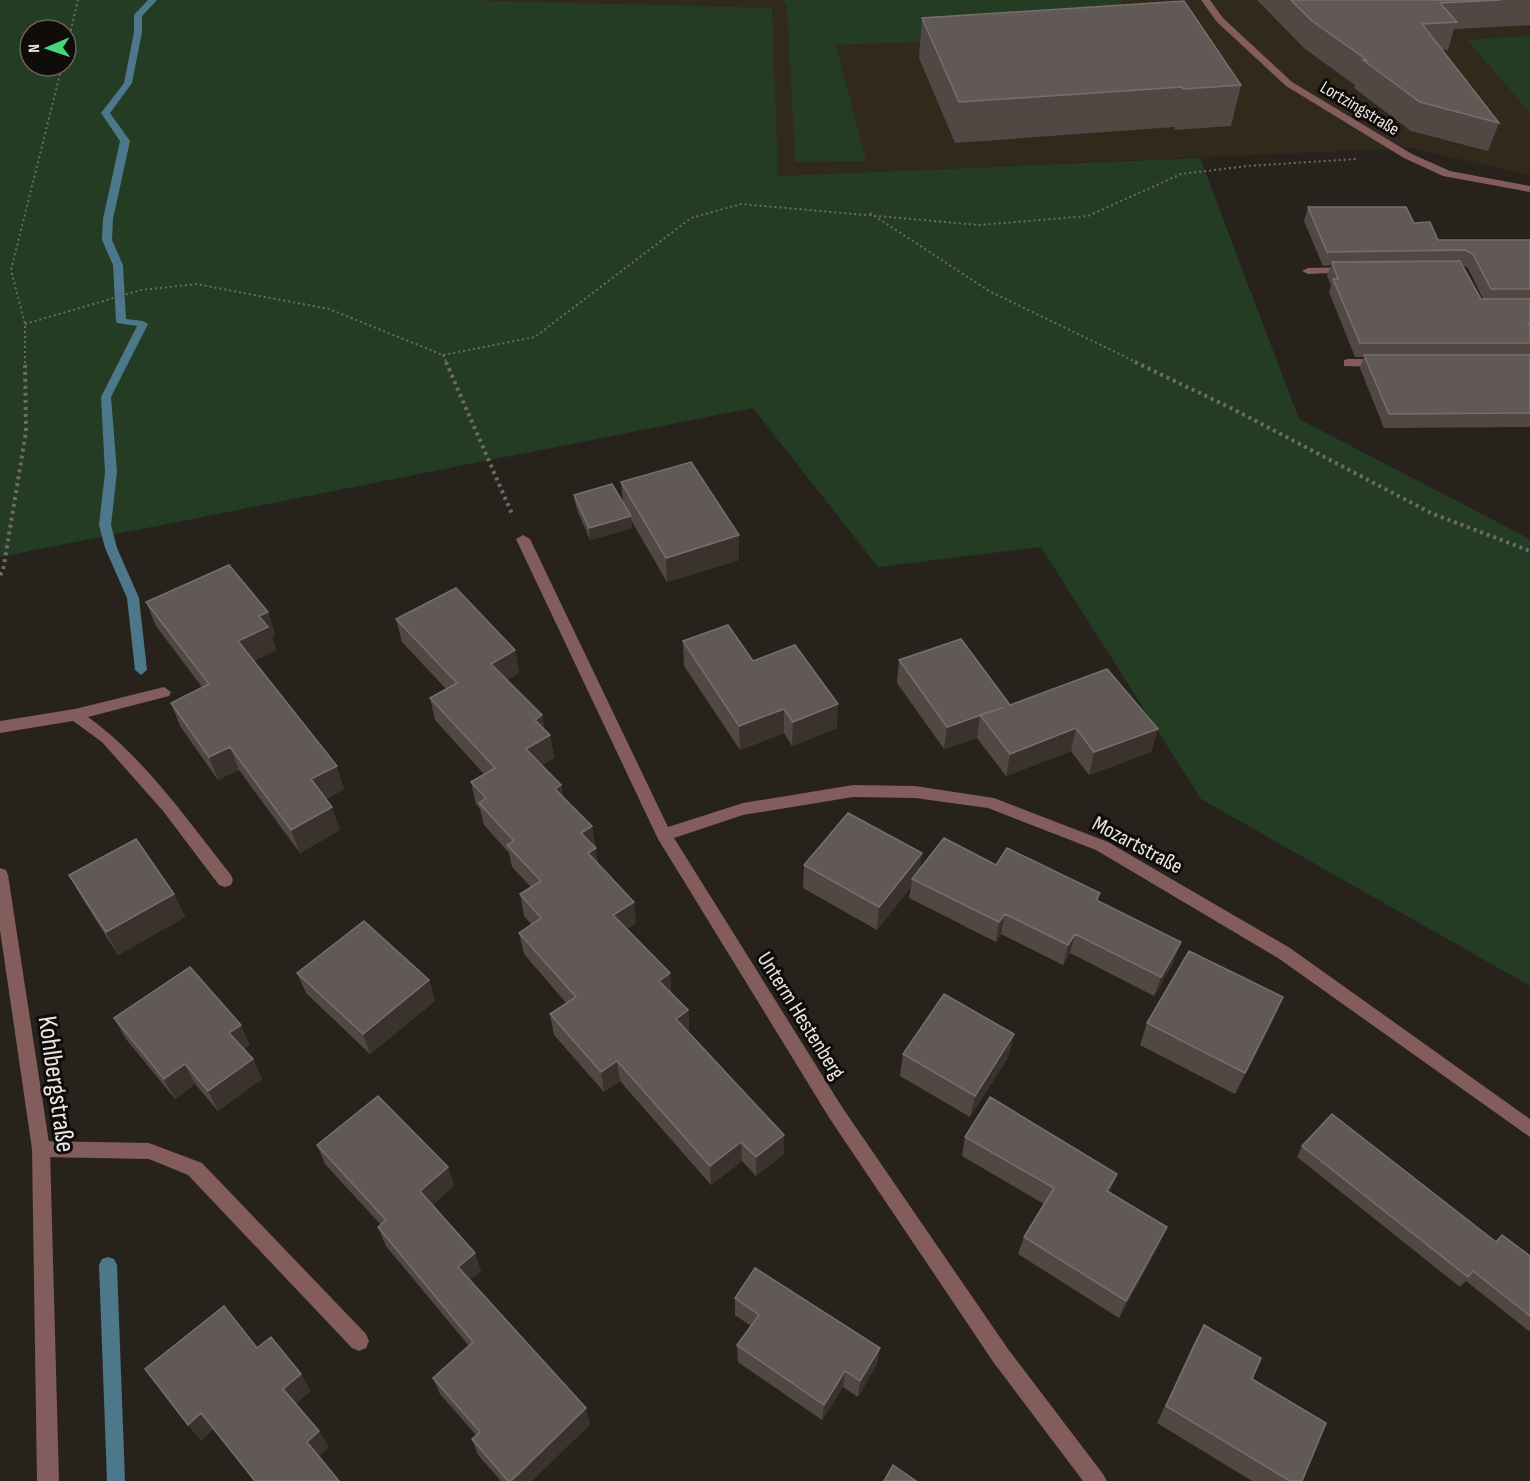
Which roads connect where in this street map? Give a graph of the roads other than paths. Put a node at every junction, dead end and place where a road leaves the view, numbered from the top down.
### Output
1 (1205, 0) edge
2 (1530, 189) edge
3 (1366, 270) edge
4 (1308, 271) dead end
5 (1348, 363) dead end
6 (1393, 363) edge
7 (523, 539) road end
8 (164, 692) dead end
9 (75, 716) junction
10 (0, 728) edge
11 (664, 835) junction
12 (0, 875) edge
13 (225, 880) dead end
14 (1530, 1129) edge
15 (41, 1149) junction
16 (359, 1341) dead end
17 (48, 1481) edge
18 (1096, 1481) edge

1 - 2 street, Lortzingstraße
3 - 4 street
5 - 6 street
7 - 11 street, Unterm Hestenberg
8 - 9 street
9 - 10 street
9 - 13 street
11 - 14 street, Mozartstraße
11 - 18 street, Unterm Hestenberg
12 - 15 street, Kohlbergstraße
15 - 16 street
15 - 17 street, Kohlbergstraße

